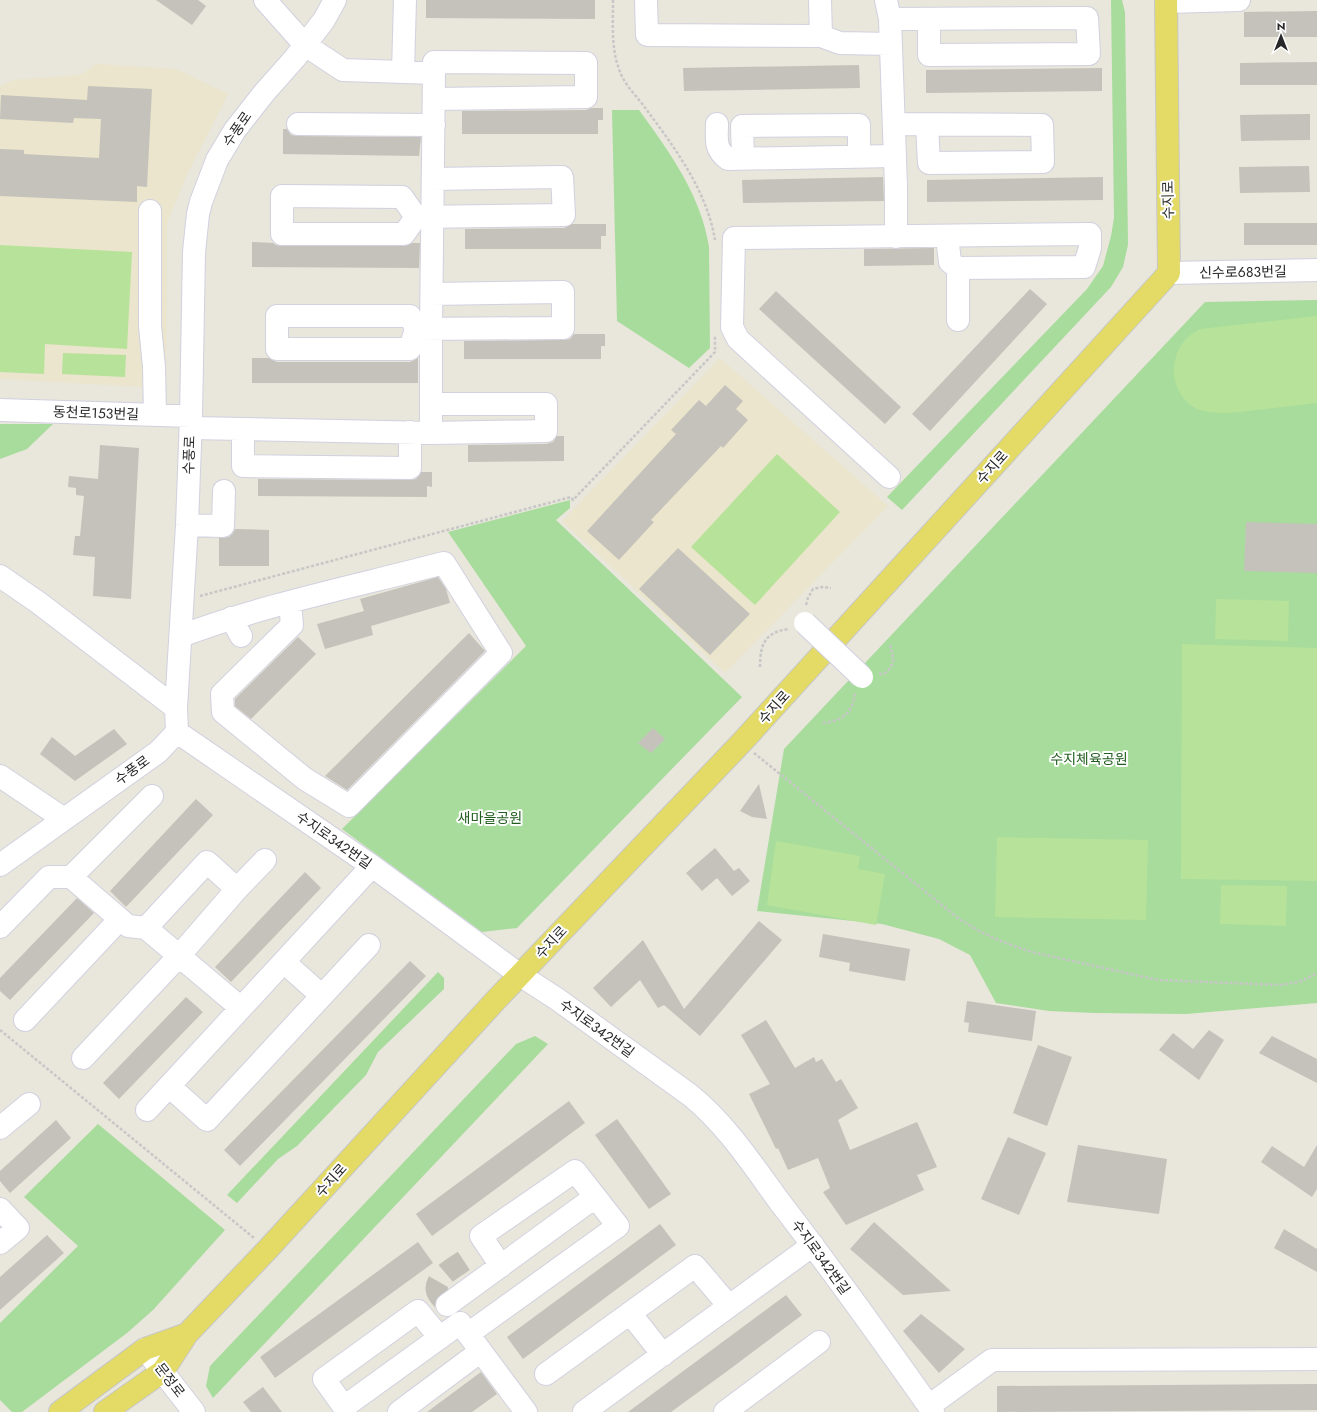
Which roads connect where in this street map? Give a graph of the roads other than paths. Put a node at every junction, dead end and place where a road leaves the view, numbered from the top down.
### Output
1 (265, 0) edge
2 (335, 0) edge
3 (405, 0) edge
4 (646, 0) edge
5 (820, 0) edge
6 (1239, 0) edge
7 (1166, 1) edge
8 (888, 10) edge
9 (929, 20) junction
10 (821, 36) junction
11 (305, 44) junction
12 (891, 44) junction
13 (403, 72) junction
14 (434, 73) junction
15 (434, 99) junction
16 (298, 124) dead end
17 (717, 124) dead end
18 (894, 124) junction
19 (434, 125) junction
20 (927, 125) junction
21 (859, 156) junction
22 (895, 156) junction
23 (743, 158) junction
24 (433, 179) junction
25 (150, 211) dead end
26 (424, 217) junction
27 (947, 236) junction
28 (896, 237) junction
29 (958, 268) junction
30 (1317, 270) edge
31 (1169, 273) junction
32 (432, 294) junction
33 (958, 320) dead end
34 (423, 328) junction
35 (0, 396) edge
36 (431, 404) junction
37 (0, 410) edge
38 (32, 411) junction
39 (154, 415) junction
40 (191, 422) junction
41 (243, 429) junction
42 (421, 432) junction
43 (889, 477) dead end
44 (224, 491) dead end
45 (187, 525) junction
46 (0, 576) edge
47 (290, 602) junction
48 (805, 623) road end
49 (181, 636) junction
50 (862, 678) road end
51 (176, 708) junction
52 (176, 732) junction
53 (0, 776) edge
54 (152, 796) dead end
55 (64, 819) junction
56 (265, 860) dead end
57 (0, 865) edge
58 (372, 866) junction
59 (71, 877) junction
60 (238, 889) junction
61 (120, 919) junction
62 (0, 927) edge
63 (146, 928) junction
64 (369, 945) dead end
65 (179, 956) junction
66 (284, 962) junction
67 (520, 975) junction
68 (322, 996) junction
69 (241, 1008) junction
70 (26, 1020) dead end
71 (83, 1058) dead end
72 (169, 1086) junction
73 (29, 1104) dead end
74 (147, 1110) dead end
75 (0, 1128) edge
76 (595, 1197) junction
77 (0, 1209) edge
78 (0, 1243) edge
79 (813, 1245) junction
80 (502, 1266) junction
81 (729, 1306) junction
82 (630, 1313) junction
83 (464, 1328) junction
84 (186, 1334) junction
85 (440, 1338) junction
86 (819, 1342) dead end
87 (145, 1349) junction
88 (481, 1351) junction
89 (662, 1355) junction
90 (1317, 1359) edge
91 (163, 1371) junction
92 (546, 1374) dead end
93 (734, 1409) edge
94 (931, 1409) edge
95 (60, 1412) edge
96 (105, 1412) edge
97 (194, 1412) edge
98 (399, 1412) edge
99 (525, 1412) edge
100 (584, 1412) edge

1 - 11 street
2 - 11 street, 수풍로
3 - 13 street
4 - 10 street
5 - 10 street
6 - 7 street
7 - 31 main road, 수지로
8 - 9 street
8 - 12 street
9 - 9 street
10 - 12 street
11 - 13 street
11 - 40 street, 수풍로
12 - 18 street
13 - 14 street
14 - 15 street
14 - 15 street
15 - 19 street
16 - 19 street
17 - 23 street
18 - 20 street
18 - 22 street
19 - 24 street
20 - 20 street
21 - 22 street
21 - 23 street
21 - 23 street
22 - 28 street
24 - 26 street
24 - 26 street
25 - 39 street
26 - 26 street
26 - 32 street
27 - 28 street
27 - 29 street
27 - 29 street
28 - 43 street
29 - 33 street
30 - 31 street, 신수로683번길
31 - 67 main road, 수지로
32 - 34 street
32 - 34 street
34 - 34 street
34 - 36 street
35 - 38 street
36 - 42 street
36 - 42 street, 동천로153번길
37 - 38 street, 동천로153번길
38 - 39 street, 동천로153번길
39 - 40 street, 동천로153번길
40 - 41 street, 동천로153번길
40 - 45 street, 수풍로
41 - 42 street, 동천로153번길
41 - 42 street
44 - 45 street
45 - 49 street, 수풍로
46 - 51 street
47 - 47 street
47 - 49 street
48 - 50 street, bridge
49 - 51 street, 수풍로
51 - 52 street, 수풍로
52 - 55 street, 수풍로
52 - 58 street, 수지로342번길
53 - 55 street
54 - 59 street
55 - 57 street, 수풍로
56 - 60 street
58 - 66 street
58 - 67 street, 수지로342번길
59 - 61 street
59 - 62 street
60 - 63 street
60 - 65 street
61 - 63 street
61 - 70 street
63 - 65 street
64 - 68 street
65 - 69 street
65 - 71 street
66 - 68 street
66 - 69 street
67 - 79 street, 수지로342번길
67 - 84 main road, 수지로
68 - 72 street
69 - 72 street
72 - 74 street
73 - 75 street
76 - 80 street
76 - 80 street
76 - 83 street
77 - 78 street
79 - 81 street
79 - 94 street, 수지로342번길
80 - 83 street
81 - 82 street
81 - 89 street
82 - 89 street
82 - 92 street
83 - 85 street
83 - 88 street
84 - 87 main road, 수지로
84 - 91 main road, 수지로
85 - 85 street
86 - 93 street
87 - 91 street, 문정로
87 - 95 main road, 수지로
88 - 98 street
88 - 99 street
89 - 100 street
90 - 94 street
91 - 96 main road, 수지로
91 - 97 street, 문정로

